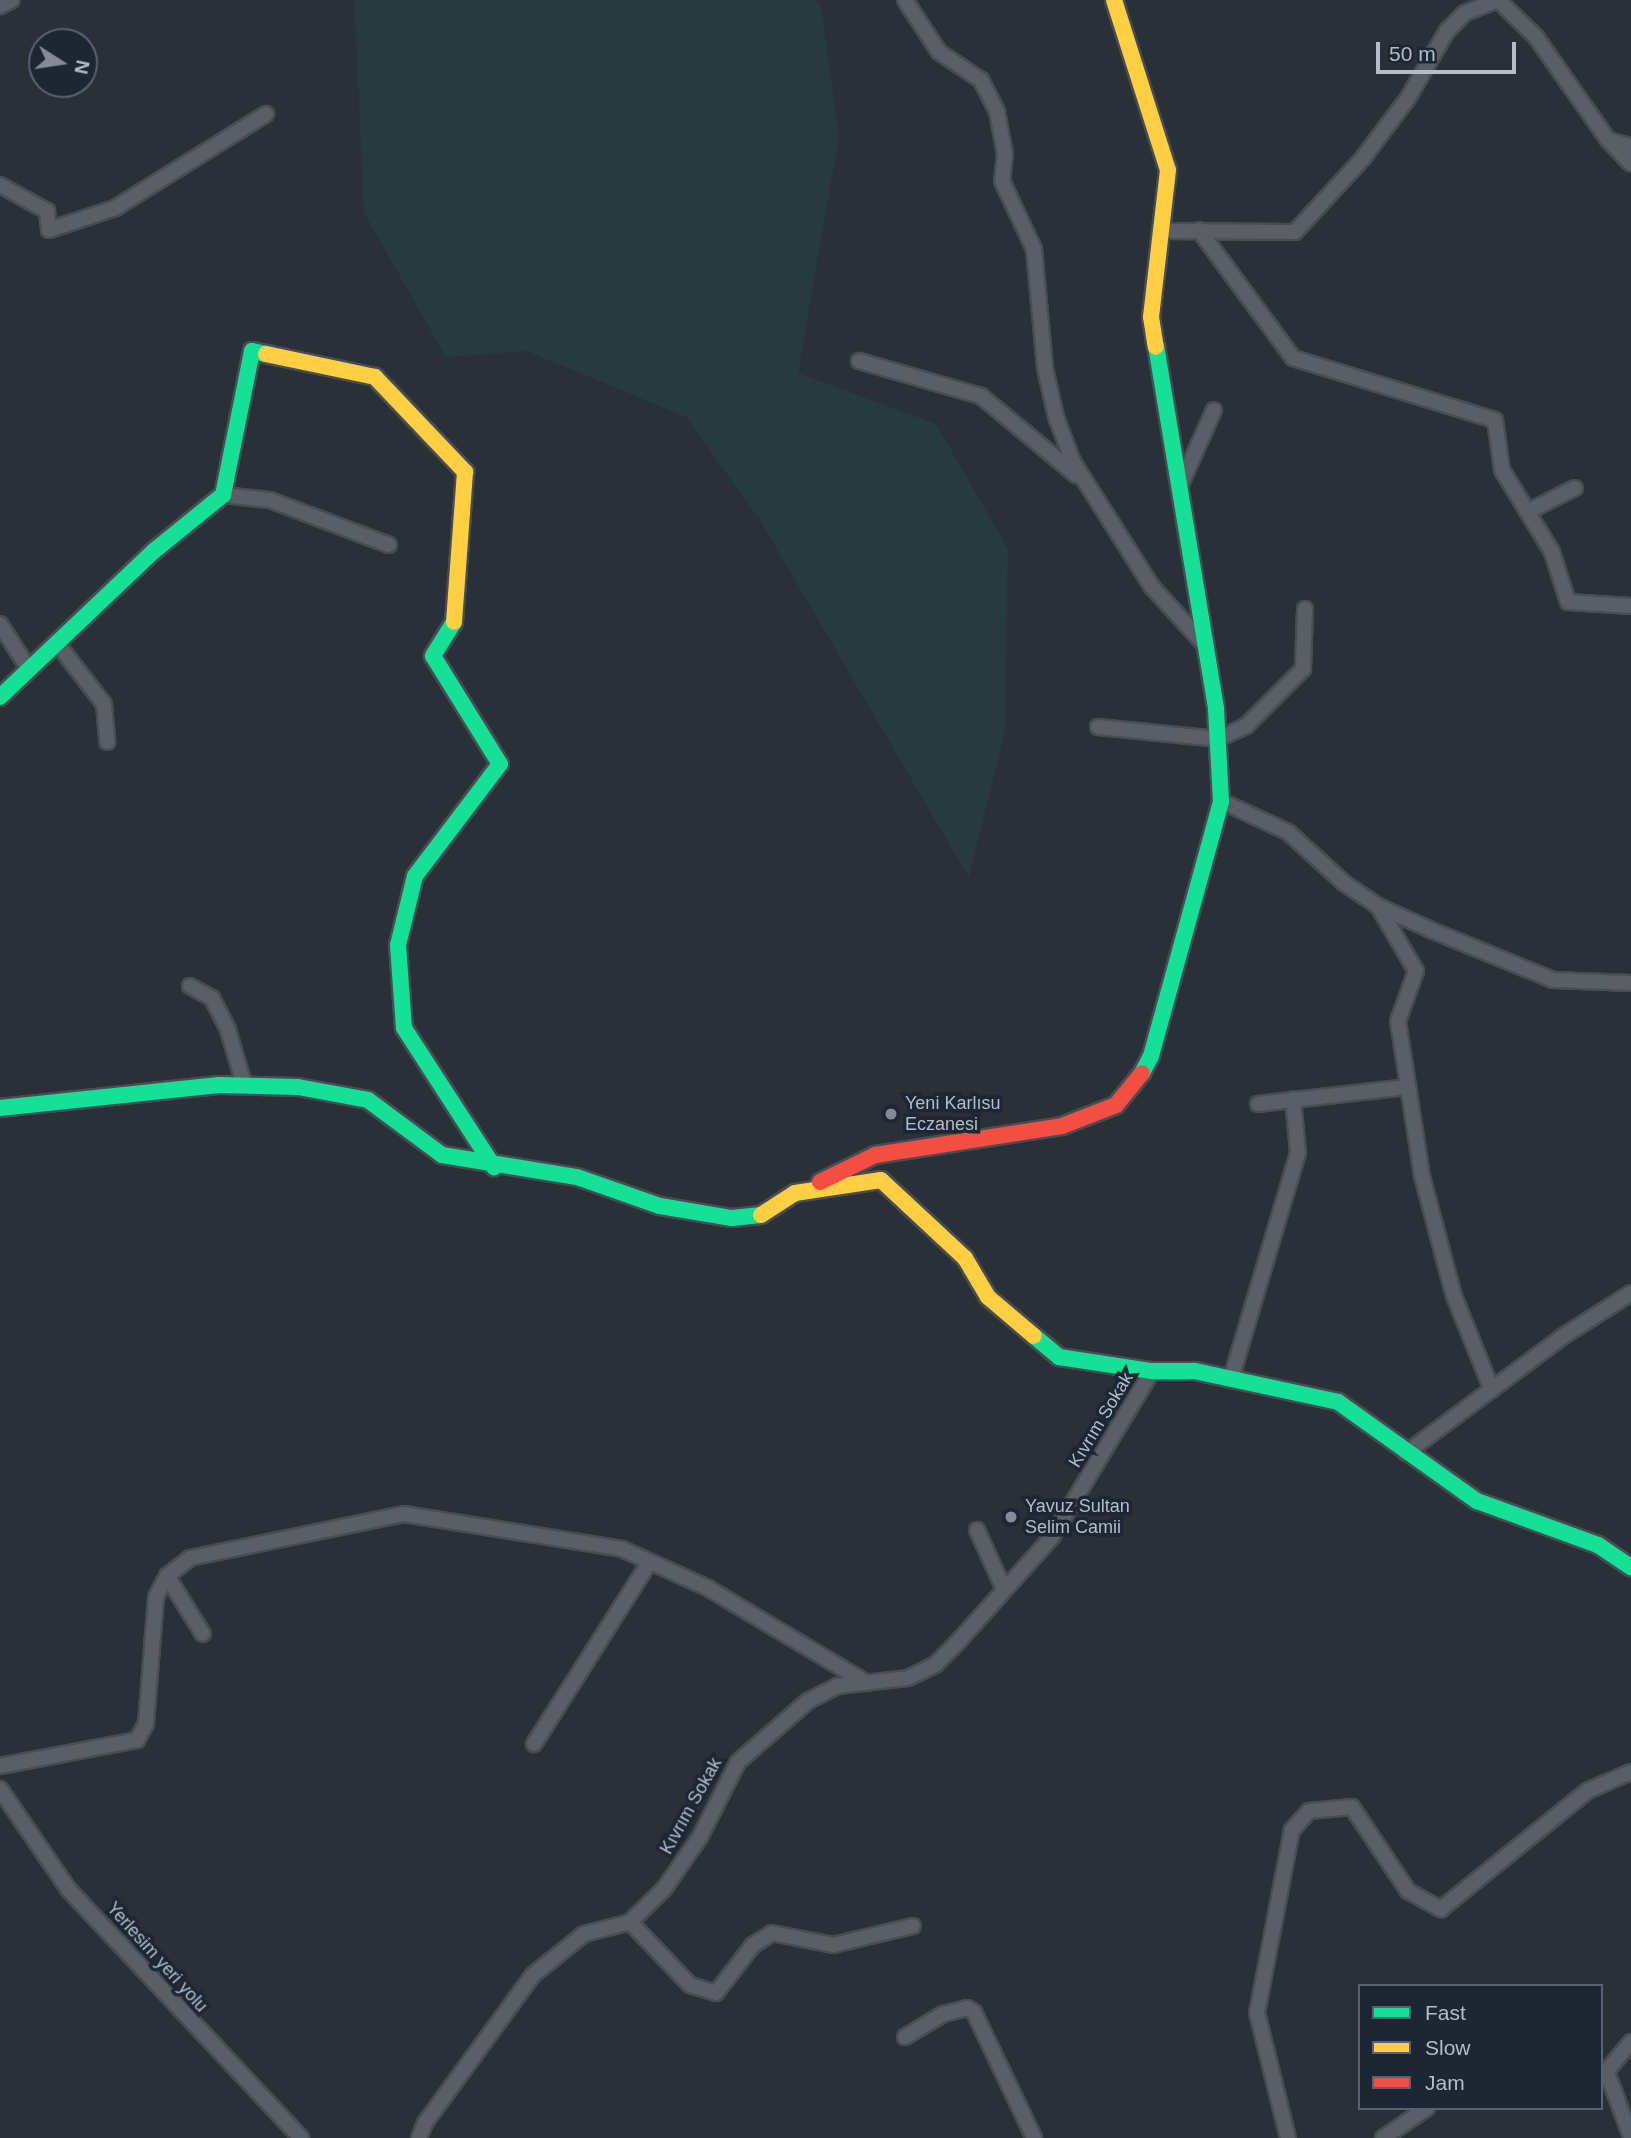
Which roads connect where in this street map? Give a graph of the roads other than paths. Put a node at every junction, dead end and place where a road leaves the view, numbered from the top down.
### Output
1 (12, 0) edge
2 (905, 0) edge
3 (1115, 0) edge
4 (1498, 0) edge
5 (0, 6) edge
6 (266, 114) dead end
7 (1608, 140) junction
8 (1631, 146) edge
9 (1631, 164) edge
10 (0, 185) edge
11 (1199, 230) junction
12 (1160, 231) junction
13 (859, 361) dead end
14 (1214, 410) dead end
15 (1089, 486) junction
16 (1180, 488) junction
17 (1575, 488) dead end
18 (223, 495) junction
19 (1531, 510) junction
20 (389, 545) dead end
21 (1631, 606) edge
22 (1305, 609) dead end
23 (0, 624) edge
24 (56, 642) junction
25 (1205, 646) junction
26 (28, 667) junction
27 (0, 697) edge
28 (1098, 727) dead end
29 (1218, 739) junction
30 (107, 742) dead end
31 (1221, 801) junction
32 (1378, 906) junction
33 (1631, 983) edge
34 (190, 986) dead end
35 (244, 1084) junction
36 (1408, 1087) junction
37 (1293, 1100) junction
38 (1258, 1104) dead end
39 (0, 1108) edge
40 (494, 1167) junction
41 (795, 1193) junction
42 (1631, 1293) edge
43 (1152, 1371) junction
44 (1231, 1379) junction
45 (1492, 1390) junction
46 (1406, 1453) junction
47 (977, 1530) dead end
48 (649, 1563) junction
49 (1631, 1567) edge
50 (167, 1576) junction
51 (1003, 1587) junction
52 (203, 1634) dead end
53 (867, 1683) junction
54 (534, 1744) dead end
55 (0, 1766) edge
56 (1631, 1772) edge
57 (0, 1789) edge
58 (630, 1922) junction
59 (913, 1926) dead end
60 (905, 2037) dead end
61 (1631, 2042) edge
62 (1605, 2076) edge
63 (1424, 2110) edge
64 (1631, 2137) edge
65 (301, 2138) edge
66 (419, 2138) edge
67 (1034, 2138) edge
68 (1288, 2138) edge
69 (1383, 2138) edge

1 - 5 street
2 - 15 street
3 - 12 street
4 - 7 street
4 - 11 street
6 - 10 street
7 - 8 street
7 - 9 street
11 - 12 street
11 - 19 street
12 - 16 street
13 - 15 street
14 - 16 street
15 - 25 street
16 - 25 street
17 - 19 street
18 - 20 street
18 - 24 street
18 - 40 street
19 - 21 street
22 - 29 street
23 - 26 street
24 - 26 street
24 - 30 street
25 - 29 street
26 - 27 street
28 - 29 street
29 - 31 street
31 - 32 street
31 - 41 street
32 - 33 street
32 - 36 street
34 - 35 street
35 - 39 street
35 - 40 street
36 - 37 street
36 - 45 street
37 - 38 street
37 - 44 street
40 - 41 street
41 - 43 street
42 - 45 street
43 - 44 street
43 - 51 street, Kıvrım Sokak
44 - 46 street
45 - 46 street
46 - 49 street
47 - 51 street
48 - 50 street
48 - 53 street
48 - 54 street
50 - 52 street
50 - 55 street
51 - 53 street, Kıvrım Sokak
53 - 58 street, Kıvrım Sokak
56 - 68 street
57 - 65 street, Yerlesim yeri yolu
58 - 59 street
58 - 66 street, Kıvrım Sokak
60 - 67 street
61 - 62 street
62 - 64 street
63 - 69 street

